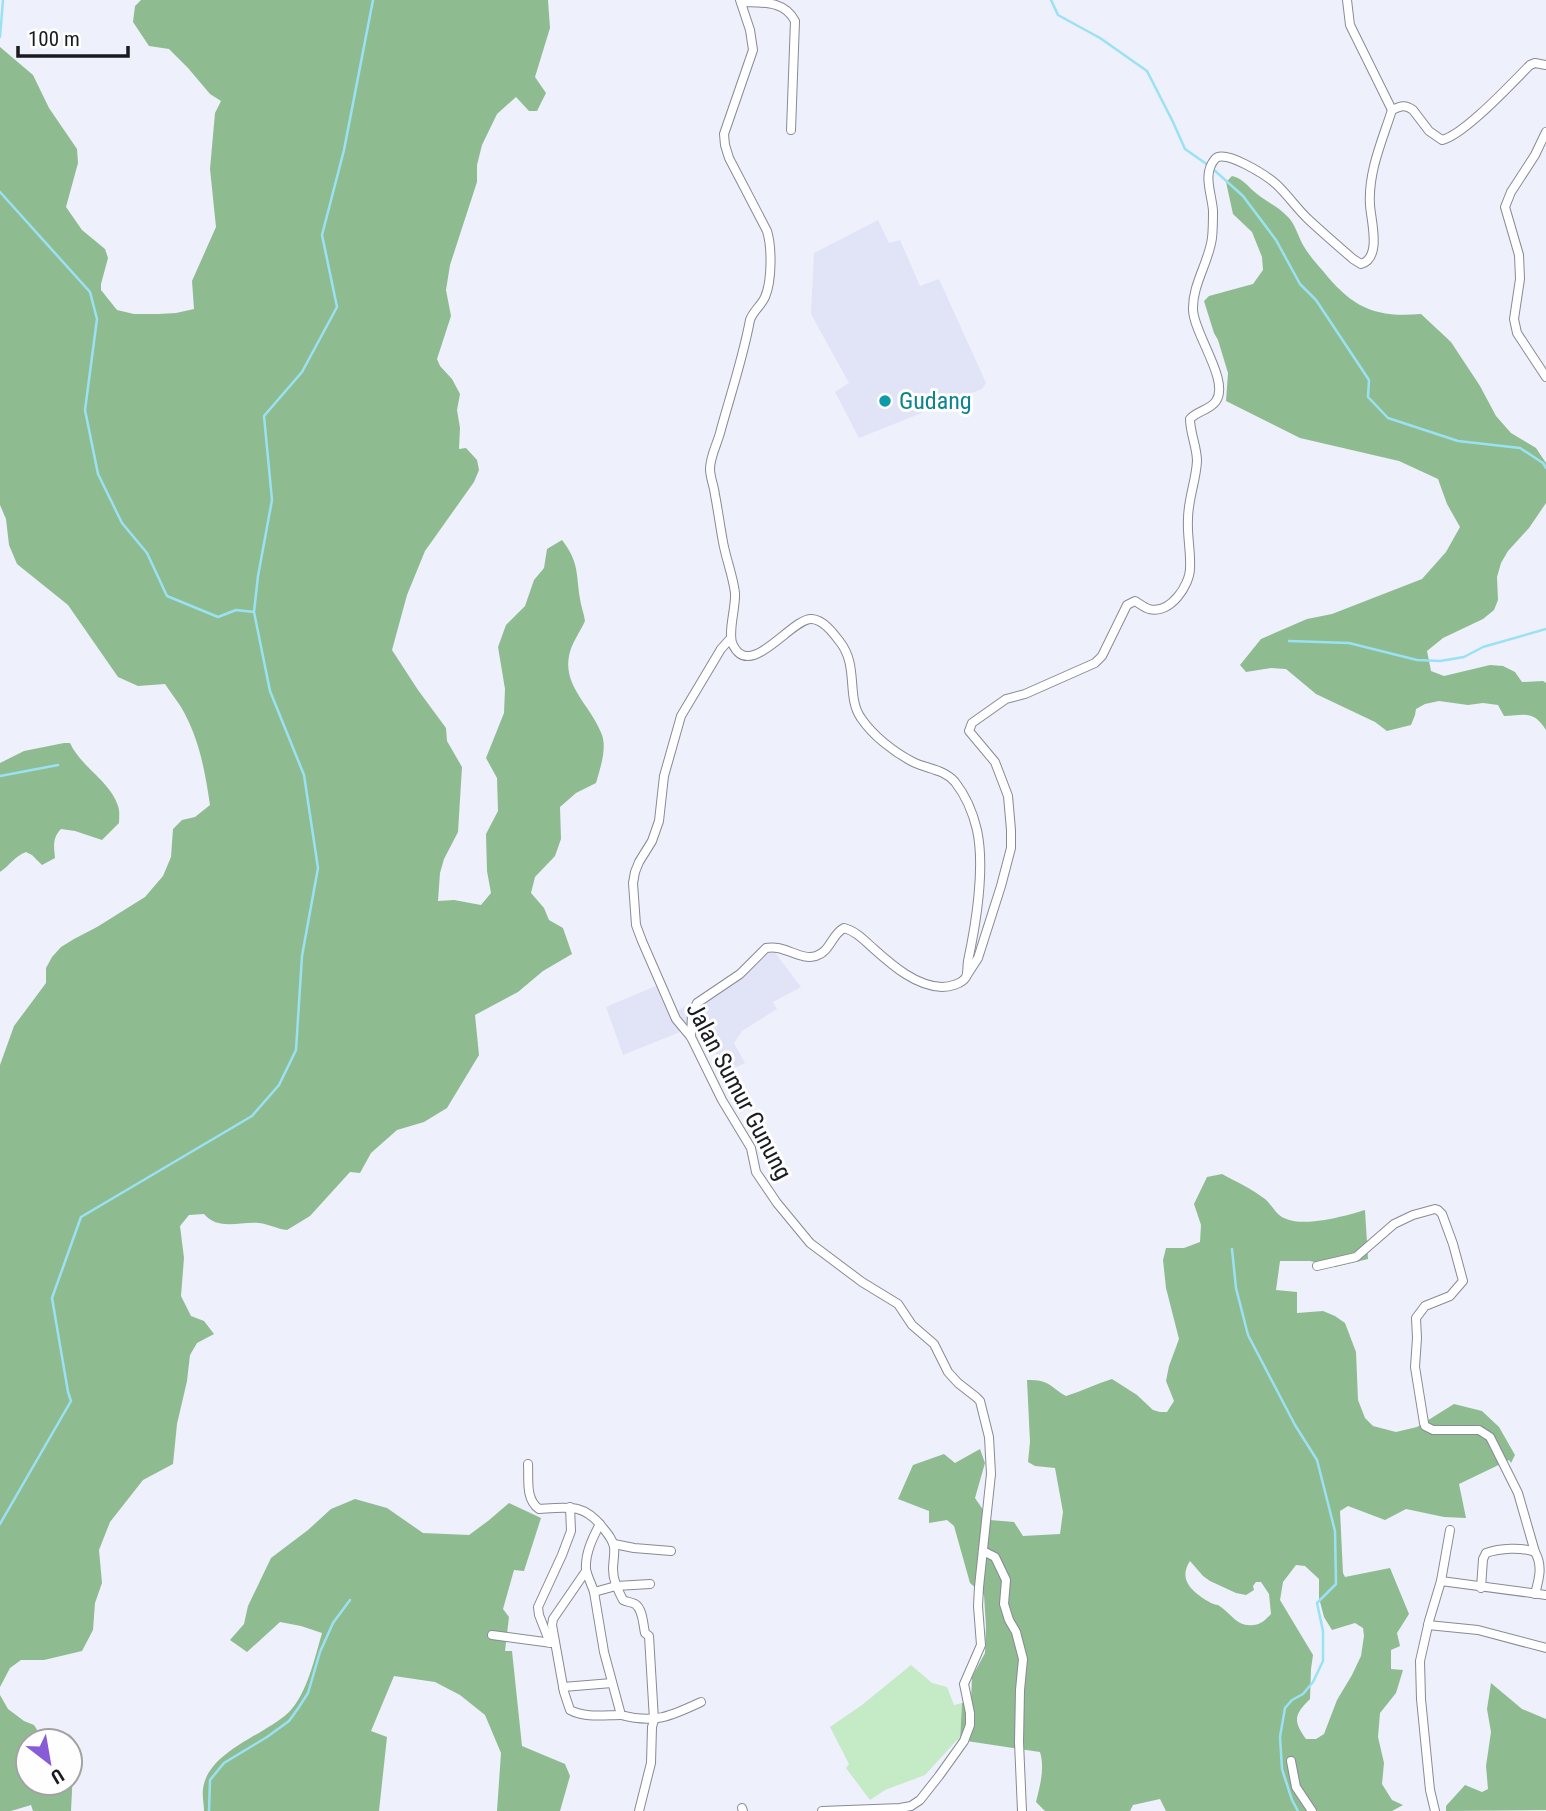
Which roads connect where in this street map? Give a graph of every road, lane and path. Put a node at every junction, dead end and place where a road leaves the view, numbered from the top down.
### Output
1 (1346, 0) edge
2 (741, 1) edge
3 (1546, 65) edge
4 (1392, 110) junction
5 (791, 130) dead end
6 (1546, 132) edge
7 (1546, 377) edge
8 (730, 639) junction
9 (966, 978) junction
10 (691, 1037) junction
11 (1317, 1266) dead end
12 (528, 1464) dead end
13 (570, 1507) junction
14 (600, 1524) junction
15 (1450, 1530) dead end
16 (614, 1544) junction
17 (671, 1551) dead end
18 (983, 1551) junction
19 (1535, 1552) junction
20 (586, 1571) junction
21 (1441, 1581) junction
22 (650, 1584) dead end
23 (616, 1586) junction
24 (1481, 1588) junction
25 (594, 1592) junction
26 (1535, 1594) junction
27 (1546, 1595) edge
28 (1428, 1625) junction
29 (492, 1635) dead end
30 (553, 1643) junction
31 (1546, 1648) edge
32 (612, 1684) junction
33 (563, 1687) junction
34 (701, 1702) dead end
35 (621, 1715) junction
36 (654, 1720) junction
37 (1291, 1761) dead end
38 (847, 1810) edge
39 (639, 1811) edge
40 (822, 1811) edge
41 (1022, 1811) edge
42 (1312, 1811) edge
43 (1434, 1811) edge

1 - 4 street
2 - 5 street
2 - 8 street
3 - 4 street
4 - 9 street
6 - 7 street
8 - 9 street
8 - 10 street, Jalan Sumur Gunung
9 - 10 street
10 - 18 street, Jalan Sumur Gunung
11 - 19 street
12 - 13 street
13 - 14 street
13 - 30 street
14 - 16 street
14 - 20 street
15 - 21 street
16 - 17 street
16 - 23 street
18 - 38 street, Jalan Sumur Gunung
18 - 41 street
19 - 24 street
19 - 26 street
20 - 25 street
20 - 30 street
21 - 24 street
21 - 28 street
22 - 23 street
23 - 25 street
23 - 36 street
24 - 26 street
25 - 32 street
26 - 27 street
28 - 31 street
28 - 43 street
29 - 30 street
30 - 33 street
32 - 33 street
32 - 35 street
33 - 35 street
34 - 36 street
35 - 36 street
36 - 39 street
37 - 42 street
38 - 40 street, Jalan Sumur Gunung

